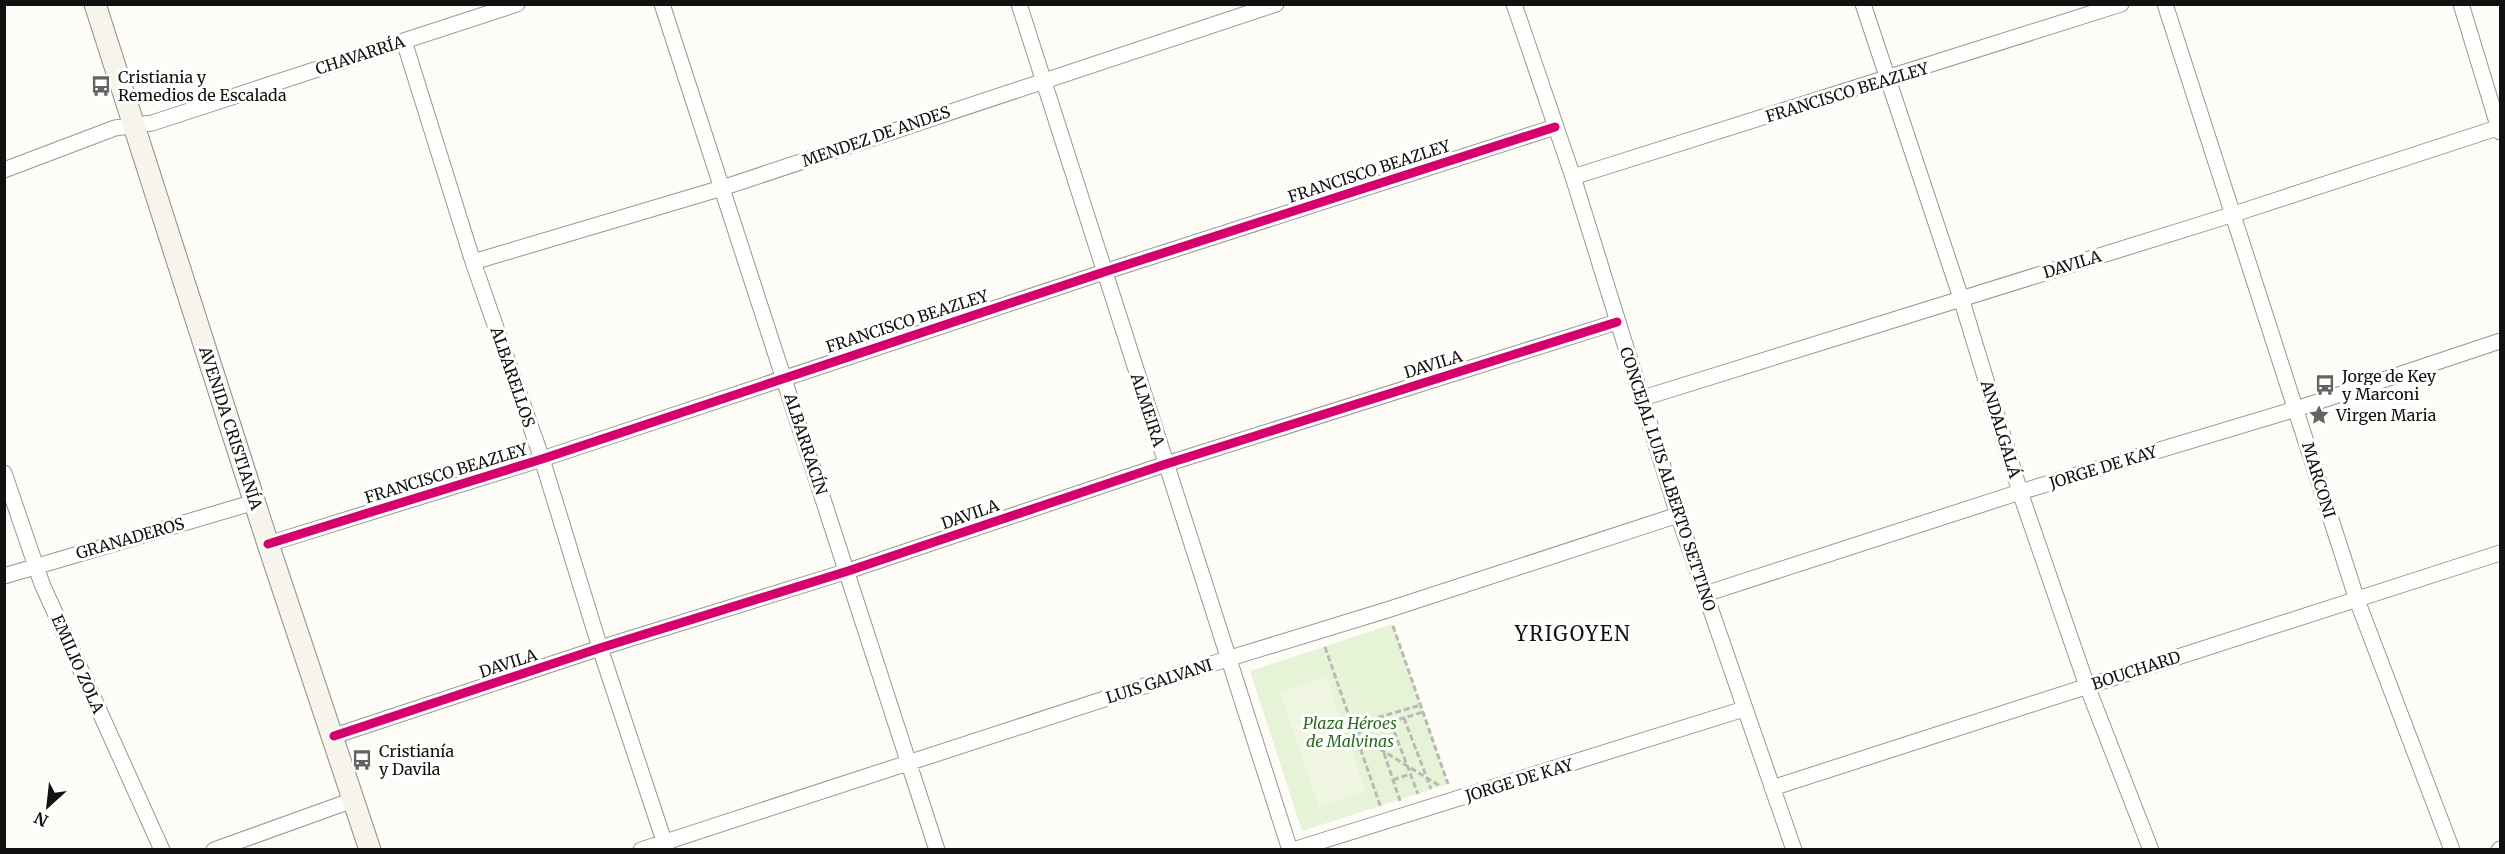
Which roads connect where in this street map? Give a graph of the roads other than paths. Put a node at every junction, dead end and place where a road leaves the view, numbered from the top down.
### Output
1 (95, 4) edge
2 (517, 4) edge
3 (662, 4) edge
4 (1019, 4) edge
5 (1276, 4) edge
6 (1514, 4) edge
7 (1863, 4) edge
8 (2121, 4) edge
9 (2165, 4) edge
10 (2461, 4) edge
11 (485, 9) edge
12 (404, 41) junction
13 (1044, 79) junction
14 (1887, 79) junction
15 (134, 126) junction
16 (1555, 127) junction
17 (2500, 128) edge
18 (4, 170) edge
19 (1573, 177) junction
20 (722, 188) junction
21 (2234, 214) junction
22 (473, 262) junction
23 (1104, 272) junction
24 (1961, 298) junction
25 (1617, 322) junction
26 (2500, 341) edge
27 (785, 377) junction
28 (1643, 398) junction
29 (2296, 409) junction
30 (542, 459) junction
31 (1166, 464) junction
32 (4, 473) edge
33 (2020, 492) junction
34 (255, 502) junction
35 (1678, 515) junction
36 (268, 544) junction
37 (2500, 553) edge
38 (35, 566) junction
39 (848, 571) junction
40 (4, 576) edge
41 (1705, 594) junction
42 (2357, 600) junction
43 (600, 648) junction
44 (1227, 659) junction
45 (2087, 686) junction
46 (1744, 709) junction
47 (334, 736) junction
48 (909, 762) junction
49 (1772, 788) junction
50 (353, 800) junction
51 (666, 846) edge
52 (162, 849) edge
53 (214, 849) edge
54 (370, 849) edge
55 (641, 849) edge
56 (937, 849) edge
57 (1292, 849) edge
58 (1794, 849) edge
59 (2151, 849) edge
60 (2452, 849) edge

1 - 15 street, AVENIDA CRISTIANÍA
2 - 11 street, CHAVARRÍA
3 - 20 street, ALBARRACÍN
4 - 13 street, ALMEIRA
5 - 13 street, MENDEZ DE ANDES
6 - 16 street, CONCEJAL LUIS ALBERTO SETTINO
7 - 14 street, ANDALGALÁ
8 - 14 street, FRANCISCO BEAZLEY
9 - 21 street, MARCONI
10 - 17 street
11 - 12 street, CHAVARRÍA
12 - 15 street, CHAVARRÍA
12 - 22 street, ALBARELLOS
13 - 20 street, MENDEZ DE ANDES
13 - 23 street, ALMEIRA
14 - 19 street, FRANCISCO BEAZLEY
14 - 24 street, ANDALGALÁ
15 - 18 street, CHAVARRÍA
15 - 34 street, AVENIDA CRISTIANÍA
16 - 19 street, CONCEJAL LUIS ALBERTO SETTINO
16 - 23 street, FRANCISCO BEAZLEY
17 - 21 street, DAVILA
19 - 25 street, CONCEJAL LUIS ALBERTO SETTINO
20 - 22 street, MENDEZ DE ANDES
20 - 27 street, ALBARRACÍN
21 - 24 street, DAVILA
21 - 29 street, MARCONI
22 - 30 street, ALBARELLOS
23 - 27 street, FRANCISCO BEAZLEY
23 - 31 street, ALMEIRA
24 - 28 street, DAVILA
24 - 33 street, ANDALGALÁ
25 - 28 street, CONCEJAL LUIS ALBERTO SETTINO
25 - 31 street, DAVILA
26 - 29 street, JORGE DE KAY
27 - 30 street, FRANCISCO BEAZLEY
27 - 39 street, ALBARRACÍN
28 - 35 street, CONCEJAL LUIS ALBERTO SETTINO
29 - 33 street, JORGE DE KAY
29 - 42 street, MARCONI
30 - 36 street, FRANCISCO BEAZLEY
30 - 43 street, ALBARELLOS
31 - 39 street, DAVILA
31 - 44 street, ALMEIRA
32 - 38 street, EMILIO ZOLA
33 - 41 street, JORGE DE KAY
33 - 45 street, ANDALGALÁ
34 - 36 street, AVENIDA CRISTIANÍA
34 - 38 street, GRANADEROS
35 - 41 street, CONCEJAL LUIS ALBERTO SETTINO
35 - 44 street, LUIS GALVANI
36 - 47 street, AVENIDA CRISTIANÍA
37 - 42 street, BOUCHARD
38 - 40 street, GRANADEROS
38 - 52 street, EMILIO ZOLA
39 - 43 street, DAVILA
39 - 48 street, ALBARRACÍN
41 - 46 street, CONCEJAL LUIS ALBERTO SETTINO
42 - 45 street, BOUCHARD
42 - 60 street, MARCONI
43 - 47 street, DAVILA
43 - 51 street, ALBARELLOS
44 - 48 street, LUIS GALVANI
44 - 57 street, ALMEIRA
45 - 49 street, BOUCHARD
45 - 59 street, ANDALGALÁ
46 - 49 street, CONCEJAL LUIS ALBERTO SETTINO
46 - 57 street, JORGE DE KAY
47 - 50 street, AVENIDA CRISTIANÍA
48 - 51 street, LUIS GALVANI
48 - 56 street, ALBARRACÍN
49 - 58 street, CONCEJAL LUIS ALBERTO SETTINO
50 - 53 street
50 - 54 street, AVENIDA CRISTIANÍA
51 - 55 street, LUIS GALVANI

